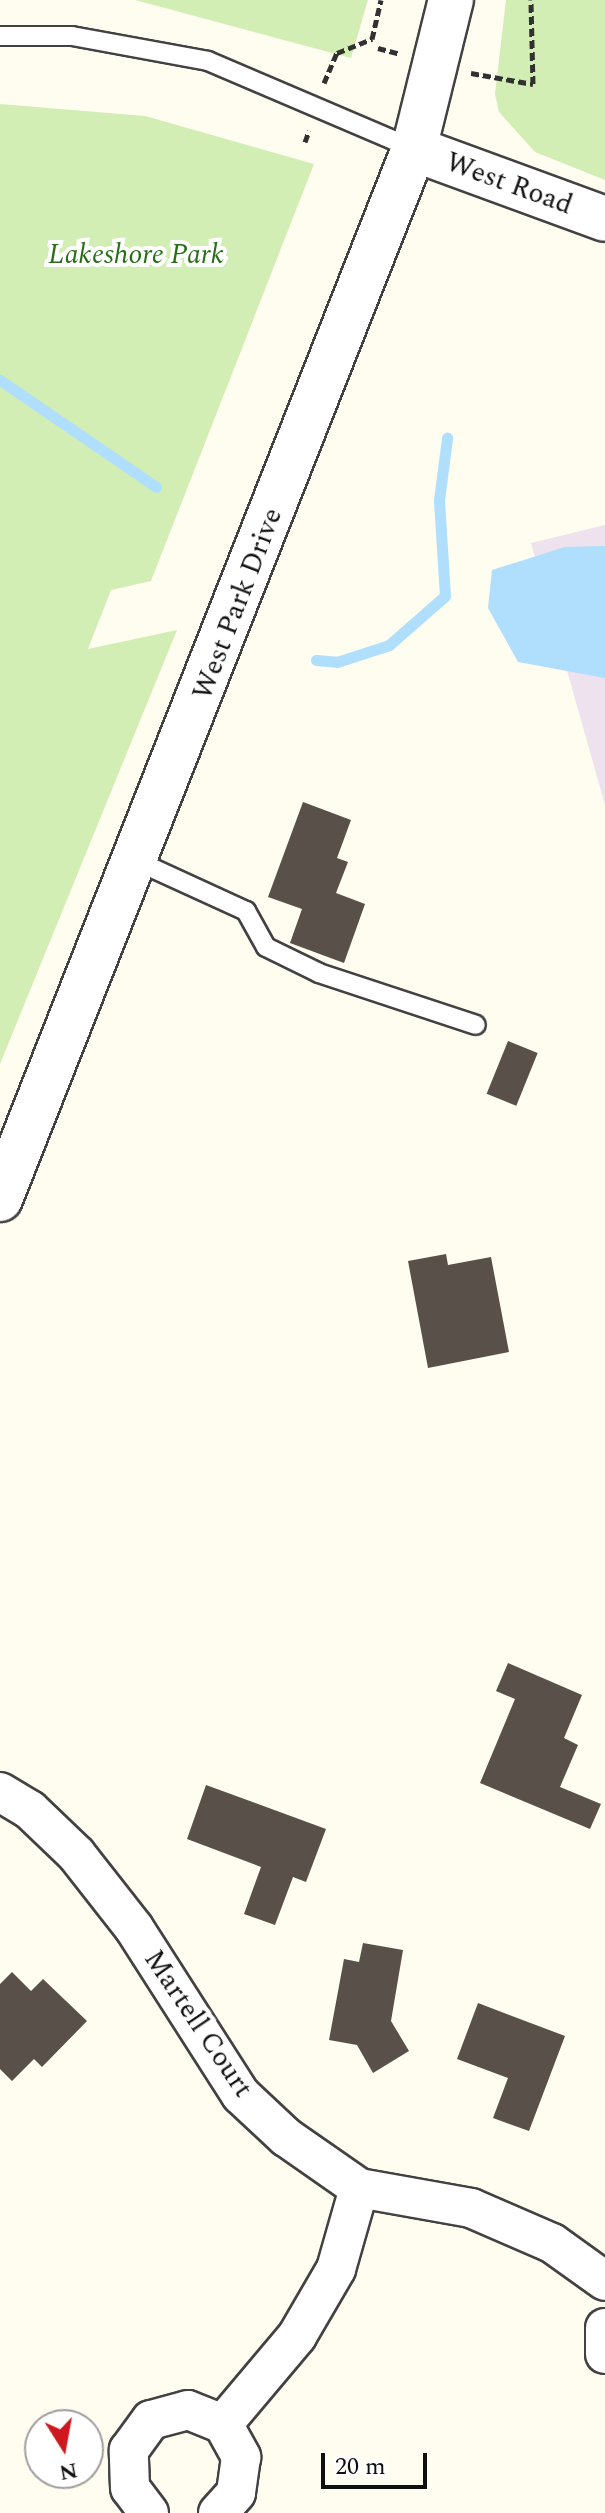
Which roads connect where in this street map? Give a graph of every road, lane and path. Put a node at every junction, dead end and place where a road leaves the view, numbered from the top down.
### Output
1 (381, 0) edge
2 (451, 0) edge
3 (531, 0) edge
4 (0, 36) edge
5 (332, 61) dead end
6 (501, 82) dead end
7 (414, 149) junction
8 (605, 219) edge
9 (139, 862) junction
10 (476, 1025) dead end
11 (0, 1199) edge
12 (0, 1792) edge
13 (359, 2188) junction
14 (605, 2281) edge
15 (605, 2328) edge
16 (605, 2354) edge
17 (223, 2424) junction
18 (149, 2513) edge
19 (218, 2513) edge

1 - 5 path
2 - 7 street, West Park Drive
3 - 6 path
4 - 7 lane
7 - 8 street, West Road
7 - 9 street, West Park Drive
9 - 10 lane
9 - 11 street, West Park Drive
12 - 13 street, Martell Court
13 - 14 street, Martell Court
13 - 17 street
15 - 16 street
17 - 18 street
17 - 19 street

